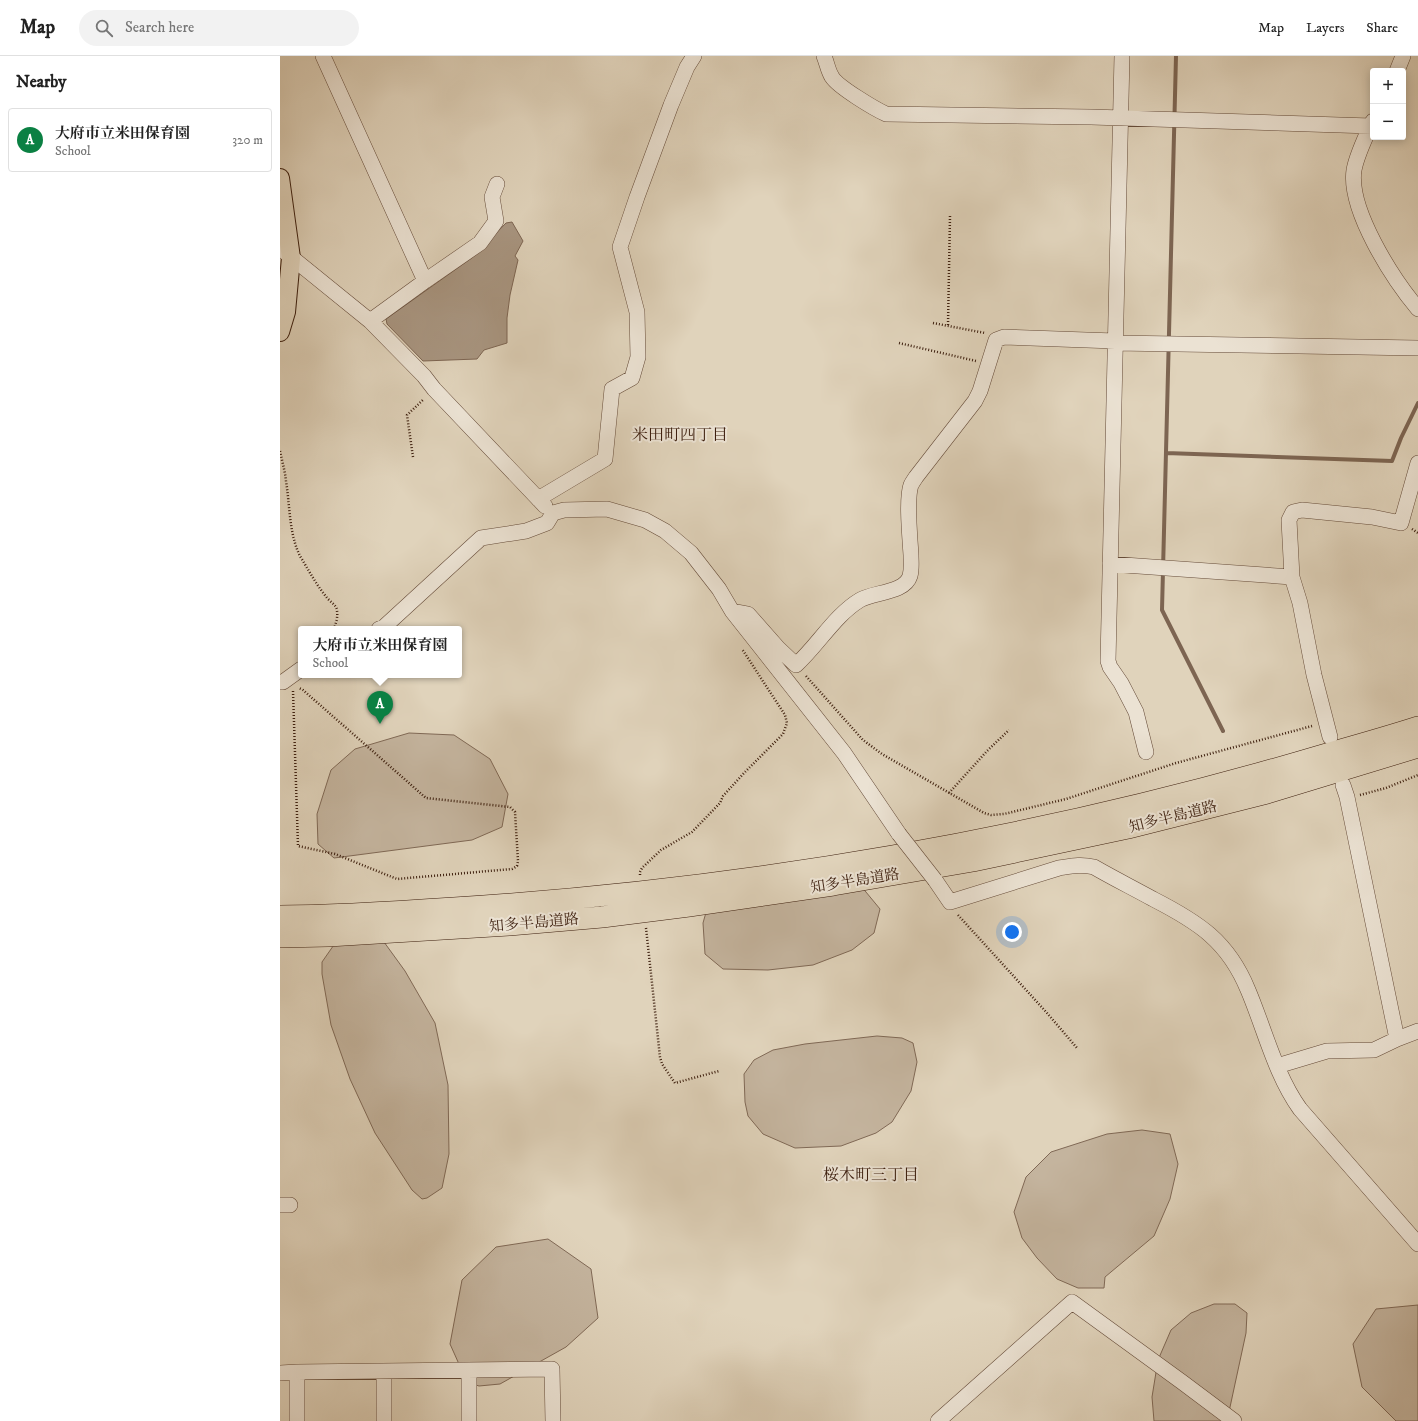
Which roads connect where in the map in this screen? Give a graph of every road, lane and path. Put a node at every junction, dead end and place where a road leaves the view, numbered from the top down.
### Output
1 (323, 56) edge
2 (694, 56) edge
3 (824, 56) edge
4 (1122, 56) edge
5 (1403, 56) edge
6 (1398, 68) edge
7 (1121, 118) junction
8 (1370, 124) edge
9 (1370, 129) edge
10 (280, 178) edge
11 (497, 184) dead end
12 (950, 216) dead end
13 (285, 253) edge
14 (425, 281) junction
15 (1418, 309) edge
16 (370, 321) junction
17 (933, 323) dead end
18 (948, 325) junction
19 (280, 332) edge
20 (996, 340) junction
21 (1115, 342) junction
22 (899, 343) dead end
23 (1418, 348) edge
24 (988, 363) junction
25 (434, 389) junction
26 (280, 452) edge
27 (413, 457) dead end
28 (1418, 463) edge
29 (538, 499) junction
30 (553, 513) junction
31 (1110, 564) junction
32 (1292, 577) junction
33 (732, 611) junction
34 (335, 626) edge
35 (385, 626) edge
36 (738, 643) dead end
37 (796, 665) junction
38 (298, 671) edge
39 (286, 684) edge
40 (1326, 722) junction
41 (1418, 727) edge
42 (1009, 730) dead end
43 (1330, 737) dead end
44 (1418, 747) edge
45 (1146, 752) dead end
46 (1418, 775) edge
47 (1345, 791) joint
48 (949, 793) junction
49 (640, 877) dead end
50 (950, 902) junction
51 (280, 916) edge
52 (645, 924) dead end
53 (280, 937) edge
54 (1418, 1031) edge
55 (1397, 1038) junction
56 (1078, 1048) dead end
57 (1276, 1066) junction
58 (719, 1071) dead end
59 (1418, 1244) edge
60 (469, 1370) junction
61 (384, 1371) junction
62 (297, 1372) junction
63 (280, 1373) edge
64 (297, 1421) edge
65 (384, 1421) edge
66 (469, 1421) edge
67 (553, 1421) edge
68 (938, 1421) edge
69 (1234, 1421) edge

1 - 14 street
2 - 29 street
3 - 7 street
4 - 7 street
5 - 6 street
7 - 8 street
7 - 21 street
9 - 15 street
10 - 13 main road
11 - 14 street
12 - 18 path
13 - 16 street
13 - 19 main road
14 - 16 street
16 - 25 street
17 - 18 path
18 - 20 path
20 - 21 street
20 - 24 street
21 - 23 street
21 - 31 street
22 - 24 path
24 - 37 street
25 - 27 path
25 - 29 street
26 - 34 path
28 - 32 street
29 - 30 street
30 - 33 street
30 - 35 street
31 - 32 street
31 - 45 street
32 - 40 street
33 - 37 street
33 - 50 street, bridge
36 - 49 path
37 - 48 path
38 - 39 street
39 - 39 path
40 - 43 street
40 - 48 path
41 - 51 highway, 知多半島道路
42 - 48 path
44 - 53 highway, 知多半島道路
46 - 47 path
47 - 55 street
50 - 56 path
50 - 57 street
52 - 58 path
54 - 55 street
55 - 57 street
57 - 59 street
60 - 61 street
60 - 66 street
60 - 67 street
61 - 62 street
61 - 65 street
62 - 63 street
62 - 64 street
68 - 69 street

